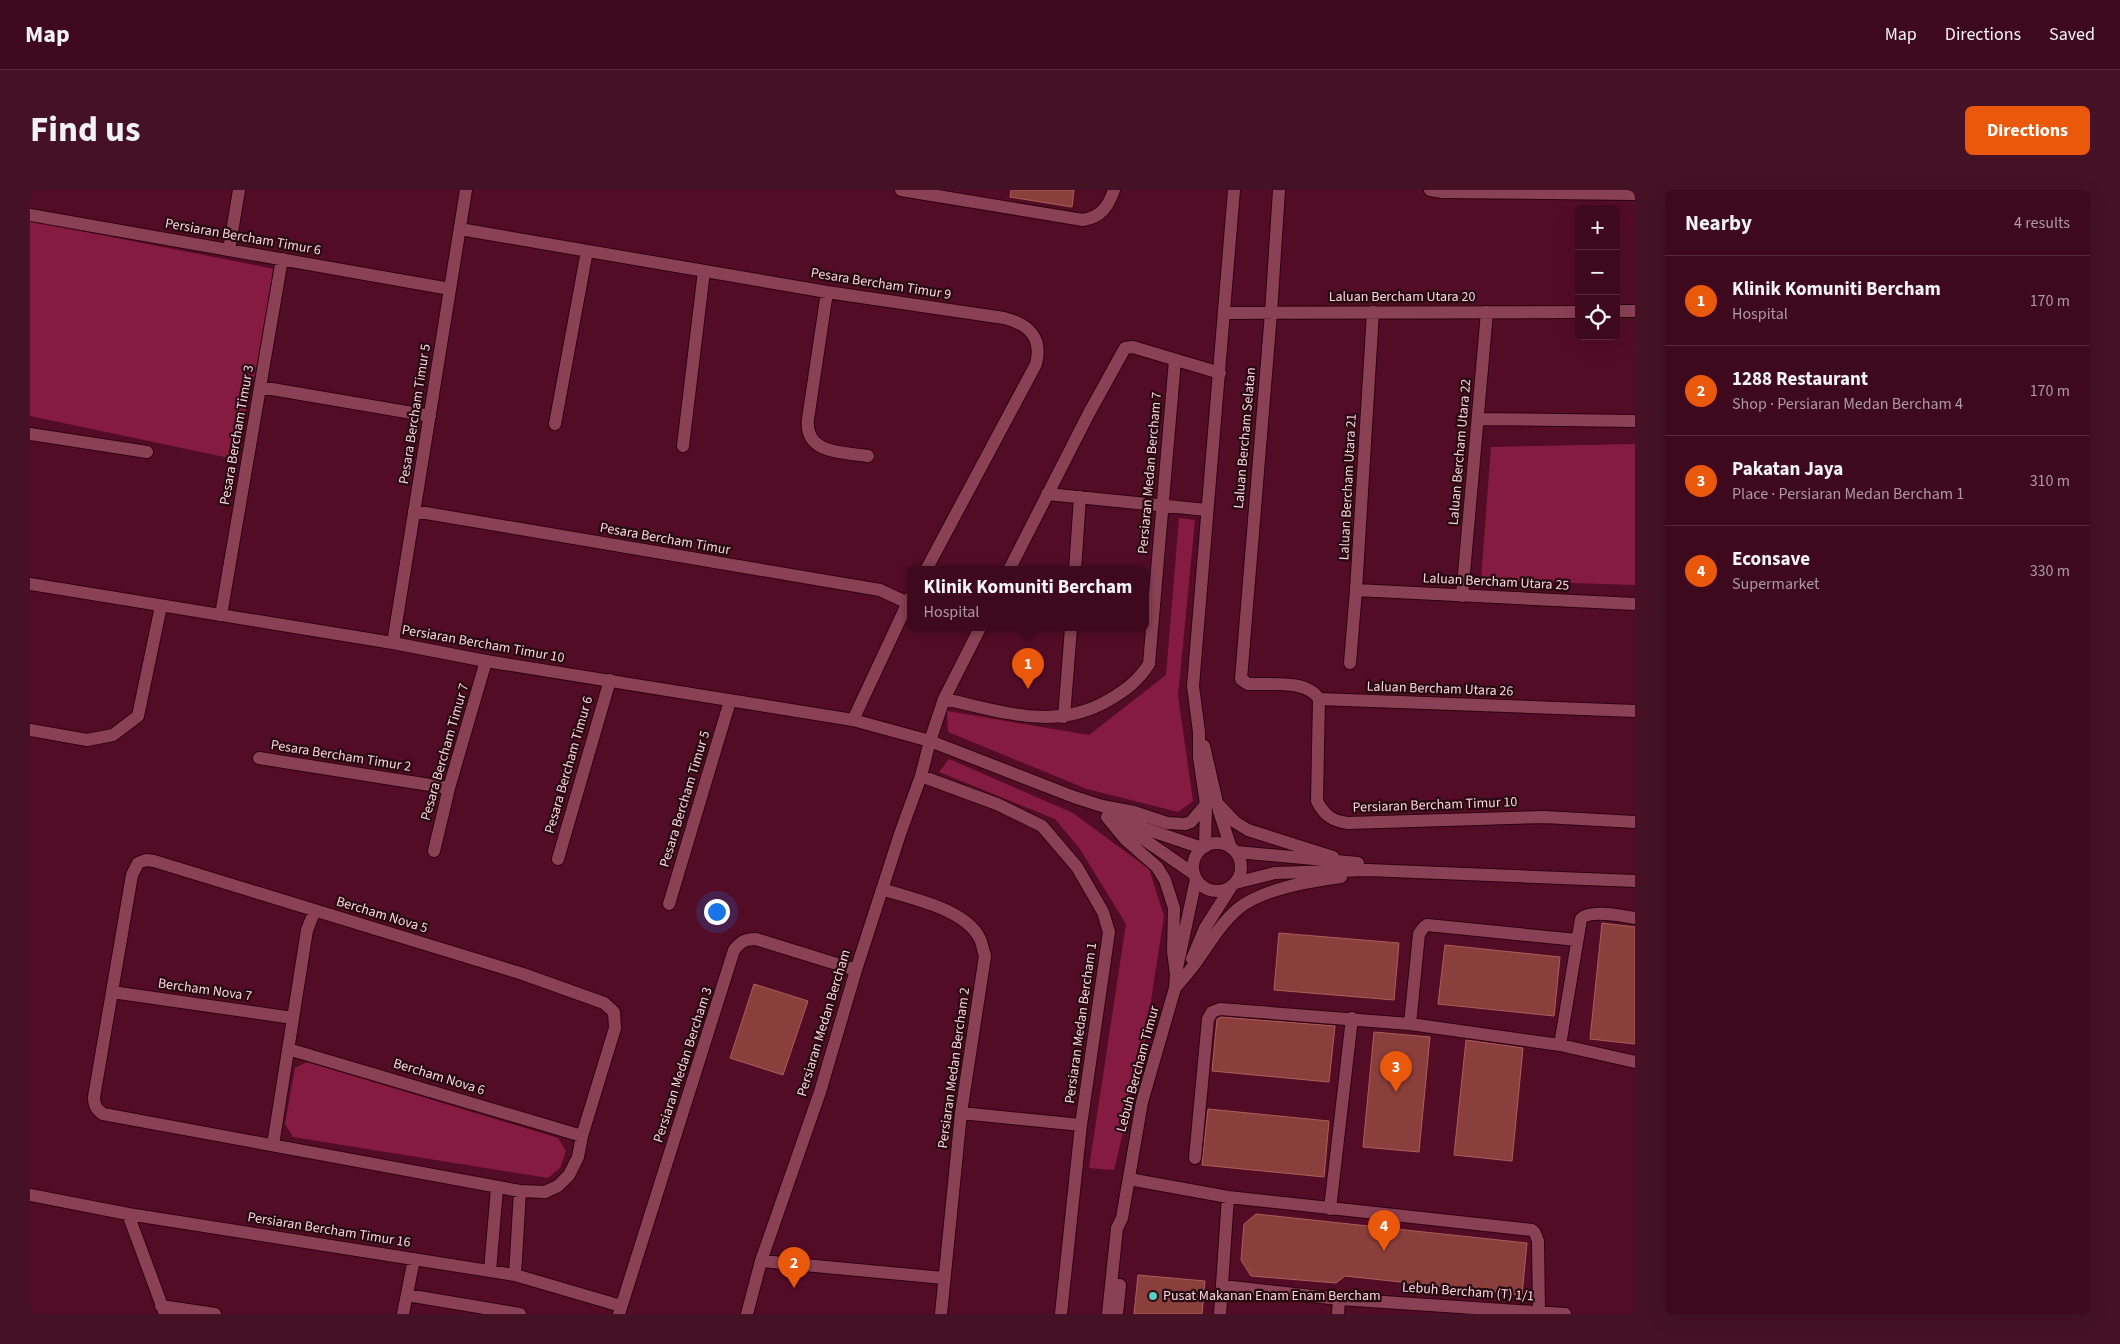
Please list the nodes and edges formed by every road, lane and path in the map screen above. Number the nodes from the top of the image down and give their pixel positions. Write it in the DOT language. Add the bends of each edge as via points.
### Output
graph roads {
  1 [pos="239,190"];
  2 [pos="466,190"];
  3 [pos="901,190"];
  4 [pos="1114,190"];
  5 [pos="1234,190"];
  6 [pos="1279,190"];
  7 [pos="1430,190"];
  8 [pos="1635,194"];
  9 [pos="30,215"];
  10 [pos="460,229"];
  11 [pos="228,250"];
  12 [pos="587,251"];
  13 [pos="282,260"];
  14 [pos="704,271"];
  15 [pos="450,289"];
  16 [pos="827,292"];
  17 [pos="1620,311"];
  18 [pos="1635,311"];
  19 [pos="1373,312"];
  20 [pos="1487,312"];
  21 [pos="1575,312"];
  22 [pos="1225,313"];
  23 [pos="1271,313"];
  24 [pos="1175,360"];
  25 [pos="1220,372"];
  26 [pos="260,387"];
  27 [pos="430,416"];
  28 [pos="1478,419"];
  29 [pos="1635,421"];
  30 [pos="555,424"];
  31 [pos="30,434"];
  32 [pos="683,446"];
  33 [pos="147,452"];
  34 [pos="868,456"];
  35 [pos="1047,494"];
  36 [pos="1080,498"];
  37 [pos="1161,505"];
  38 [pos="1207,510"];
  39 [pos="414,511"];
  40 [pos="928,566"];
  41 [pos="1011,566"];
  42 [pos="1075,566"];
  43 [pos="30,584"];
  44 [pos="1356,590"];
  45 [pos="1462,596"];
  46 [pos="907,600"];
  47 [pos="1635,604"];
  48 [pos="907,605"];
  49 [pos="161,606"];
  50 [pos="221,615"];
  51 [pos="978,631"];
  52 [pos="1070,631"];
  53 [pos="393,643"];
  54 [pos="486,661"];
  55 [pos="1350,663"];
  56 [pos="610,680"];
  57 [pos="1248,684"];
  58 [pos="1319,699"];
  59 [pos="944,700"];
  60 [pos="730,702"];
  61 [pos="1635,712"];
  62 [pos="1064,717"];
  63 [pos="854,720"];
  64 [pos="30,730"];
  65 [pos="930,741"];
  66 [pos="259,758"];
  67 [pos="921,776"];
  68 [pos="449,788"];
  69 [pos="1212,803"];
  70 [pos="1105,812"];
  71 [pos="1635,822"];
  72 [pos="1204,847"];
  73 [pos="1233,850"];
  74 [pos="434,851"];
  75 [pos="558,859"];
  76 [pos="1347,862"];
  77 [pos="1368,870"];
  78 [pos="1635,873"];
  79 [pos="1195,877"];
  80 [pos="1635,881"];
  81 [pos="1233,885"];
  82 [pos="882,888"];
  83 [pos="669,904"];
  84 [pos="315,910"];
  85 [pos="1635,918"];
  86 [pos="1577,940"];
  87 [pos="856,970"];
  88 [pos="1178,980"];
  89 [pos="112,992"];
  90 [pos="293,1018"];
  91 [pos="1352,1018"];
  92 [pos="1410,1024"];
  93 [pos="1560,1045"];
  94 [pos="288,1048"];
  95 [pos="1635,1062"];
  96 [pos="961,1113"];
  97 [pos="1081,1125"];
  98 [pos="582,1136"];
  99 [pos="273,1145"];
  100 [pos="1196,1158"];
  101 [pos="1129,1179"];
  102 [pos="497,1188"];
  103 [pos="520,1191"];
  104 [pos="30,1195"];
  105 [pos="1228,1197"];
  106 [pos="1330,1209"];
  107 [pos="128,1214"];
  108 [pos="1122,1218"];
  109 [pos="414,1259"];
  110 [pos="761,1261"];
  111 [pos="490,1271"];
  112 [pos="515,1275"];
  113 [pos="944,1278"];
  114 [pos="1223,1286"];
  115 [pos="407,1295"];
  116 [pos="1339,1299"];
  117 [pos="163,1310"];
  118 [pos="620,1310"];
  119 [pos="1539,1312"];
  120 [pos="215,1314"];
  121 [pos="403,1314"];
  122 [pos="520,1314"];
  123 [pos="747,1314"];
  124 [pos="941,1314"];
  125 [pos="1061,1314"];
  126 [pos="1108,1314"];
  127 [pos="1117,1314"];
  128 [pos="1220,1314"];
  129 [pos="1338,1314"];
  130 [pos="1565,1314"];
  1 -- 11 [label="street"];
  2 -- 10 [label="street, Pesara Bercham Timur 5"];
  3 -- 4 [label="street" via="1082,220 1106,209"];
  5 -- 22 [label="street"];
  6 -- 23 [label="street, Laluan Bercham Selatan"];
  7 -- 8 [label="street"];
  9 -- 11 [label="street, Persiaran Bercham Timur 6"];
  10 -- 12 [label="street, Pesara Bercham Timur 9"];
  10 -- 15 [label="street, Pesara Bercham Timur 5"];
  11 -- 13 [label="street, Persiaran Bercham Timur 6"];
  12 -- 14 [label="street, Pesara Bercham Timur 9"];
  12 -- 30 [label="street"];
  13 -- 15 [label="street, Persiaran Bercham Timur 6"];
  13 -- 26 [label="street, Pesara Bercham Timur 3"];
  14 -- 16 [label="street, Pesara Bercham Timur 9"];
  14 -- 32 [label="street"];
  15 -- 27 [label="street, Pesara Bercham Timur 5"];
  16 -- 34 [label="street" via="808,435 824,448"];
  16 -- 40 [label="street, Pesara Bercham Timur 9" via="1004,318 1025,326 1036,342 1037,357 1031,373"];
  17 -- 18 [label="street"];
  19 -- 20 [label="street, Laluan Bercham Utara 20"];
  19 -- 23 [label="street, Laluan Bercham Utara 20"];
  19 -- 44 [label="street, Laluan Bercham Utara 21"];
  20 -- 21 [label="street, Laluan Bercham Utara 20"];
  20 -- 28 [label="street, Laluan Bercham Utara 22"];
  22 -- 23 [label="street, Laluan Bercham Utara 20"];
  22 -- 25 [label="street"];
  23 -- 57 [label="street, Laluan Bercham Selatan" via="1240,674"];
  24 -- 25 [label="street"];
  24 -- 35 [label="street" via="1133,347 1125,348"];
  24 -- 37 [label="street, Persiaran Medan Bercham 7"];
  25 -- 38 [label="street"];
  26 -- 27 [label="street"];
  26 -- 50 [label="street, Pesara Bercham Timur 3"];
  27 -- 39 [label="street, Pesara Bercham Timur 5"];
  28 -- 29 [label="street"];
  28 -- 45 [label="street, Laluan Bercham Utara 22"];
  31 -- 33 [label="street"];
  35 -- 36 [label="street"];
  35 -- 41 [label="street"];
  36 -- 37 [label="street"];
  36 -- 42 [label="street"];
  37 -- 38 [label="street"];
  37 -- 62 [label="street, Persiaran Medan Bercham 7" via="1149,664 1127,690 1092,710"];
  38 -- 69 [label="street" via="1193,686 1199,732 1208,756"];
  39 -- 46 [label="street, Pesara Bercham Timur" via="880,590"];
  39 -- 53 [label="street, Pesara Bercham Timur 5"];
  43 -- 49 [label="street, Persiaran Bercham Timur 10"];
  44 -- 45 [label="street, Laluan Bercham Utara 25"];
  44 -- 55 [label="street, Laluan Bercham Utara 21"];
  45 -- 47 [label="street, Laluan Bercham Utara 25"];
  48 -- 63 [label="street"];
  49 -- 50 [label="street, Persiaran Bercham Timur 10"];
  49 -- 64 [label="street" via="138,716 113,735 87,740"];
  50 -- 53 [label="street, Persiaran Bercham Timur 10"];
  51 -- 59 [label="street, Persiaran Medan Bercham"];
  52 -- 62 [label="street"];
  53 -- 54 [label="street, Persiaran Bercham Timur 10"];
  54 -- 56 [label="street, Persiaran Bercham Timur 10"];
  54 -- 68 [label="street, Pesara Bercham Timur 7"];
  56 -- 60 [label="street, Persiaran Bercham Timur 10"];
  56 -- 75 [label="street, Pesara Bercham Timur 6"];
  57 -- 58 [label="street, Laluan Bercham Utara 26" via="1304,688 1315,692"];
  58 -- 61 [label="street, Laluan Bercham Utara 26"];
  58 -- 71 [label="street, Persiaran Bercham Timur 10" via="1317,801 1322,810 1337,822 1544,818"];
  59 -- 62 [label="street, Persiaran Medan Bercham 7" via="1038,718"];
  59 -- 65 [label="street, Persiaran Medan Bercham"];
  60 -- 63 [label="street, Persiaran Bercham Timur 10"];
  60 -- 83 [label="street, Pesara Bercham Timur 5"];
  63 -- 65 [label="street, Persiaran Bercham Timur 10"];
  65 -- 67 [label="street, Persiaran Medan Bercham"];
  65 -- 70 [label="street, Persiaran Bercham Timur 10"];
  66 -- 68 [label="street, Pesara Bercham Timur 2"];
  67 -- 82 [label="street, Persiaran Medan Bercham"];
  67 -- 97 [label="street, Persiaran Medan Bercham 1" via="997,804 1042,826 1076,867 1103,912 1109,932"];
  68 -- 74 [label="street, Pesara Bercham Timur 7"];
  69 -- 70 [label="street" via="1191,822 1178,824 1134,812"];
  69 -- 72 [label="street"];
  69 -- 73 [label="street"];
  69 -- 76 [label="street" via="1248,830"];
  70 -- 72 [label="street"];
  70 -- 79 [label="street"];
  70 -- 88 [label="street" via="1125,839 1157,867 1165,880 1174,908 1172,951"];
  72 -- 73 [label="street" via="1222,844"];
  72 -- 79 [label="street" via="1194,860"];
  73 -- 76 [label="street"];
  73 -- 81 [label="street" via="1241,868"];
  76 -- 78 [label="street"];
  77 -- 80 [label="street"];
  77 -- 81 [label="street" via="1276,873"];
  77 -- 88 [label="street" via="1278,890 1250,901 1219,929"];
  79 -- 81 [label="street" via="1208,890 1224,890"];
  79 -- 88 [label="street"];
  81 -- 88 [label="street" via="1205,928"];
  82 -- 87 [label="street, Persiaran Medan Bercham"];
  82 -- 96 [label="street, Persiaran Medan Bercham 2" via="957,915 979,938 985,956"];
  84 -- 89 [label="street, Bercham Nova 5" via="154,861 138,863 132,875"];
  84 -- 90 [label="street" via="307,930"];
  84 -- 98 [label="street, Bercham Nova 5" via="523,974 604,1003 614,1012 615,1028"];
  85 -- 86 [label="street" via="1588,914 1581,919"];
  86 -- 92 [label="street" via="1427,925 1419,934"];
  86 -- 93 [label="street"];
  87 -- 110 [label="street, Persiaran Medan Bercham" via="820,1092"];
  87 -- 118 [label="street, Persiaran Medan Bercham 3" via="756,939 748,939 734,950"];
  88 -- 101 [label="street, Lebuh Bercham Timur" via="1142,1102"];
  89 -- 90 [label="street, Bercham Nova 7"];
  89 -- 99 [label="street" via="94,1097 97,1110 103,1114"];
  90 -- 94 [label="street"];
  91 -- 92 [label="street"];
  91 -- 100 [label="street" via="1220,1009 1212,1012 1208,1020"];
  91 -- 106 [label="street"];
  92 -- 93 [label="street"];
  93 -- 95 [label="street"];
  94 -- 98 [label="street, Bercham Nova 6"];
  94 -- 99 [label="street"];
  96 -- 97 [label="street"];
  96 -- 113 [label="street, Persiaran Medan Bercham 2"];
  97 -- 125 [label="street, Persiaran Medan Bercham 1"];
  98 -- 103 [label="street" via="578,1157 569,1175 558,1186 545,1192"];
  99 -- 102 [label="street"];
  101 -- 105 [label="street"];
  101 -- 108 [label="street, Lebuh Bercham Timur"];
  102 -- 103 [label="street"];
  102 -- 111 [label="street"];
  103 -- 112 [label="street"];
  104 -- 107 [label="street, Persiaran Bercham Timur 16"];
  105 -- 106 [label="street"];
  105 -- 114 [label="street"];
  106 -- 119 [label="street" via="1532,1230 1538,1241"];
  107 -- 109 [label="street, Persiaran Bercham Timur 16"];
  107 -- 117 [label="street"];
  108 -- 126 [label="street, Lebuh Bercham Timur" via="1117,1228"];
  108 -- 127 [label="street, Lebuh Bercham Timur" via="1125,1227"];
  109 -- 111 [label="street, Persiaran Bercham Timur 16"];
  109 -- 115 [label="street"];
  110 -- 113 [label="street"];
  110 -- 123 [label="street, Persiaran Medan Bercham"];
  111 -- 112 [label="street, Persiaran Bercham Timur 16"];
  112 -- 118 [label="street, Persiaran Bercham Timur 16"];
  113 -- 124 [label="street, Persiaran Medan Bercham 2"];
  114 -- 116 [label="street, Lebuh Bercham (T) 1/1"];
  114 -- 128 [label="street"];
  115 -- 121 [label="street"];
  115 -- 122 [label="street"];
  116 -- 119 [label="street, Lebuh Bercham (T) 1/1"];
  116 -- 129 [label="street"];
  117 -- 120 [label="street"];
  119 -- 130 [label="street, Lebuh Bercham (T) 1/1"];
}
